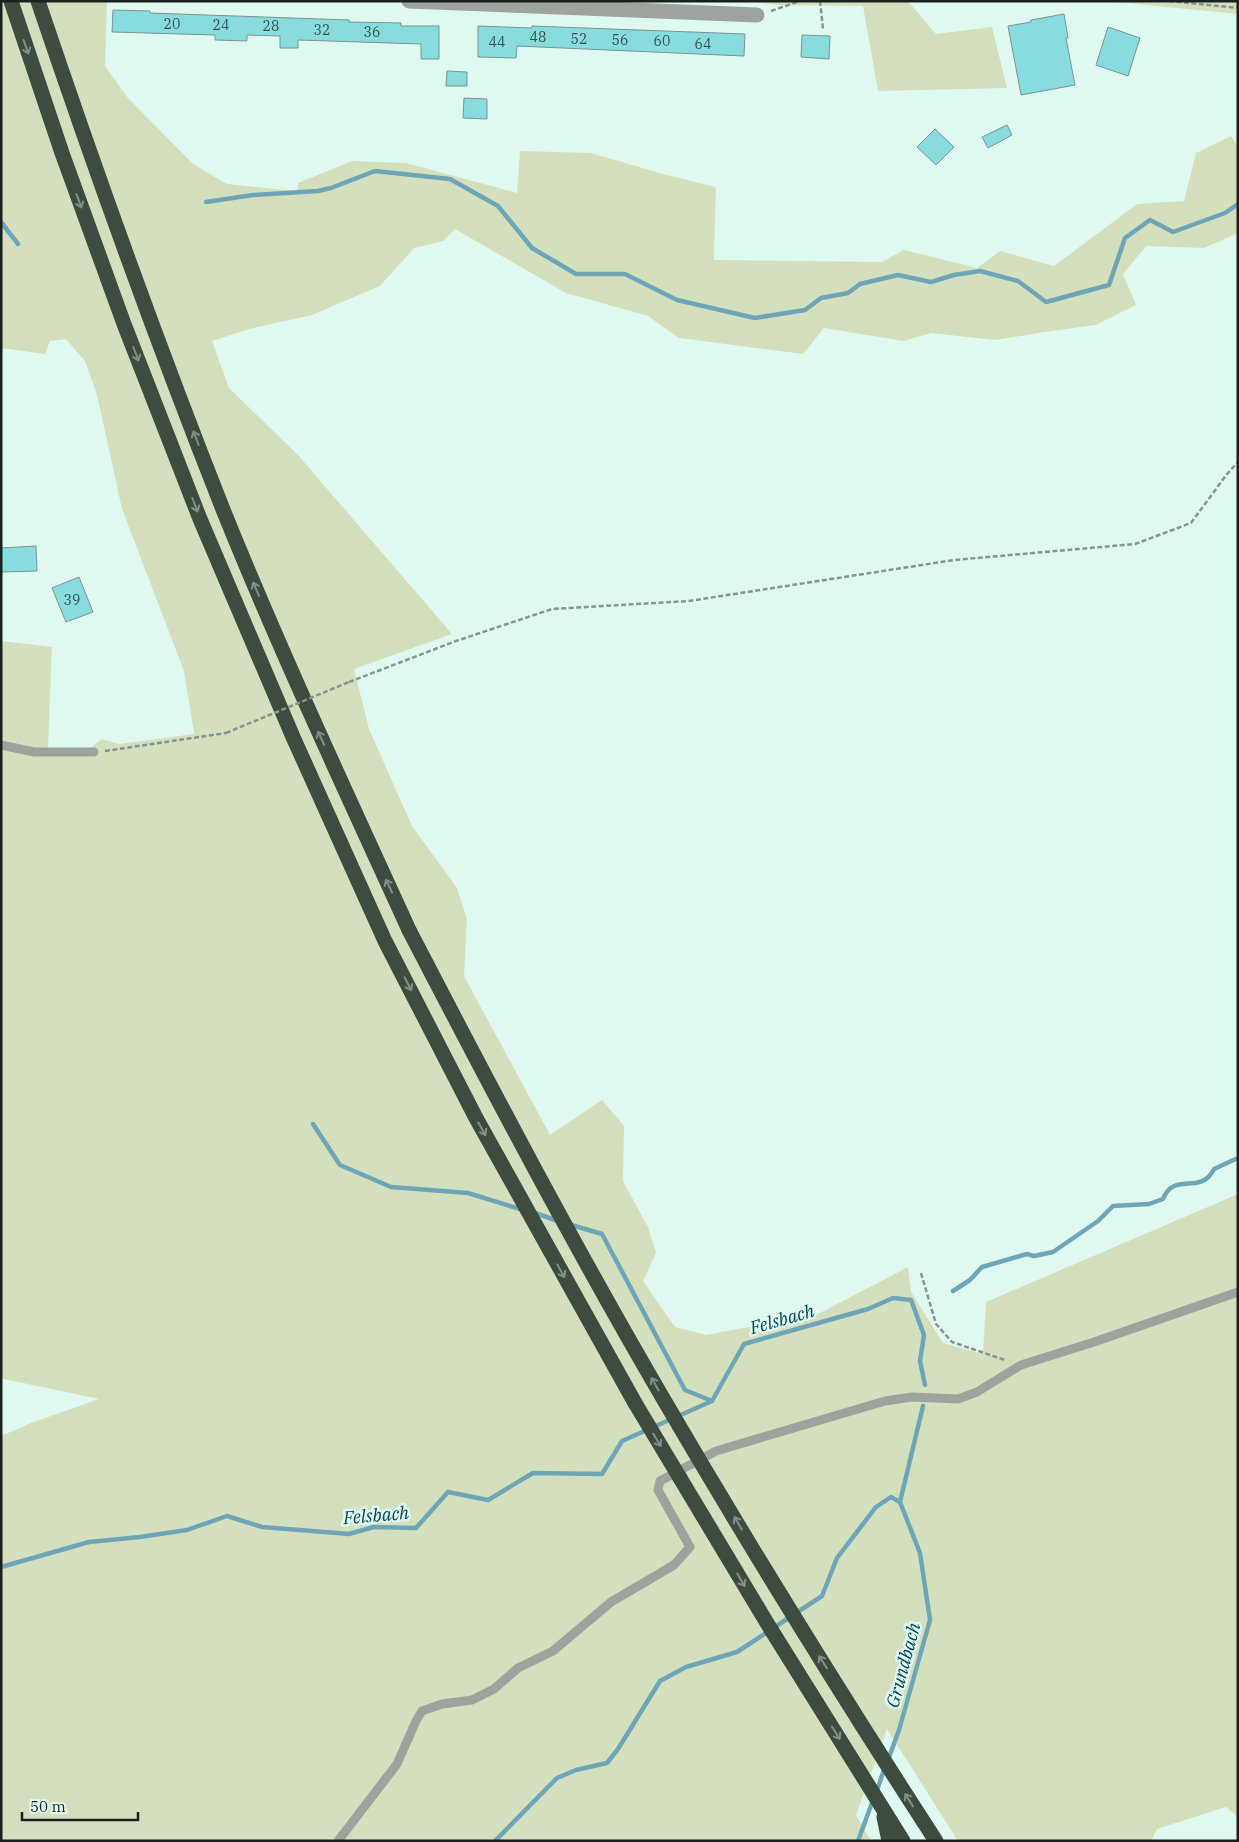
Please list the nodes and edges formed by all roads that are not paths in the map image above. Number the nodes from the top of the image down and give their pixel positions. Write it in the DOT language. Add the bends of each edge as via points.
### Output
graph roads {
  1 [pos="11,1"];
  2 [pos="38,1"];
  3 [pos="409,1"];
  4 [pos="528,4"];
  5 [pos="596,5"];
  6 [pos="757,15"];
  7 [pos="1,745"];
  8 [pos="94,752"];
  9 [pos="1238,1292"];
  10 [pos="882,1806"];
  11 [pos="338,1841"];
  12 [pos="890,1841"];
  13 [pos="903,1841"];
  14 [pos="936,1841"];
  1 -- 10 [label="highway, one-way, bridge" via="124,324 200,519 385,941 476,1118 630,1394 767,1623"];
  14 -- 2 [label="highway, one-way, bridge" via="797,1621 664,1400 505,1115 409,930 319,733 224,512 149,316"];
  3 -- 4 [label="street"];
  4 -- 5 [label="street"];
  5 -- 6 [label="street"];
  7 -- 8 [label="lane" via="34,752"];
  9 -- 11 [label="lane" via="1021,1365 977,1392 958,1399 912,1397 885,1401 716,1451 660,1481 658,1490 690,1547 674,1566 611,1602 552,1651 518,1668 494,1689 472,1700 442,1704 422,1711 397,1764"];
  10 -- 12 [label="highway"];
  10 -- 13 [label="highway"];
}
